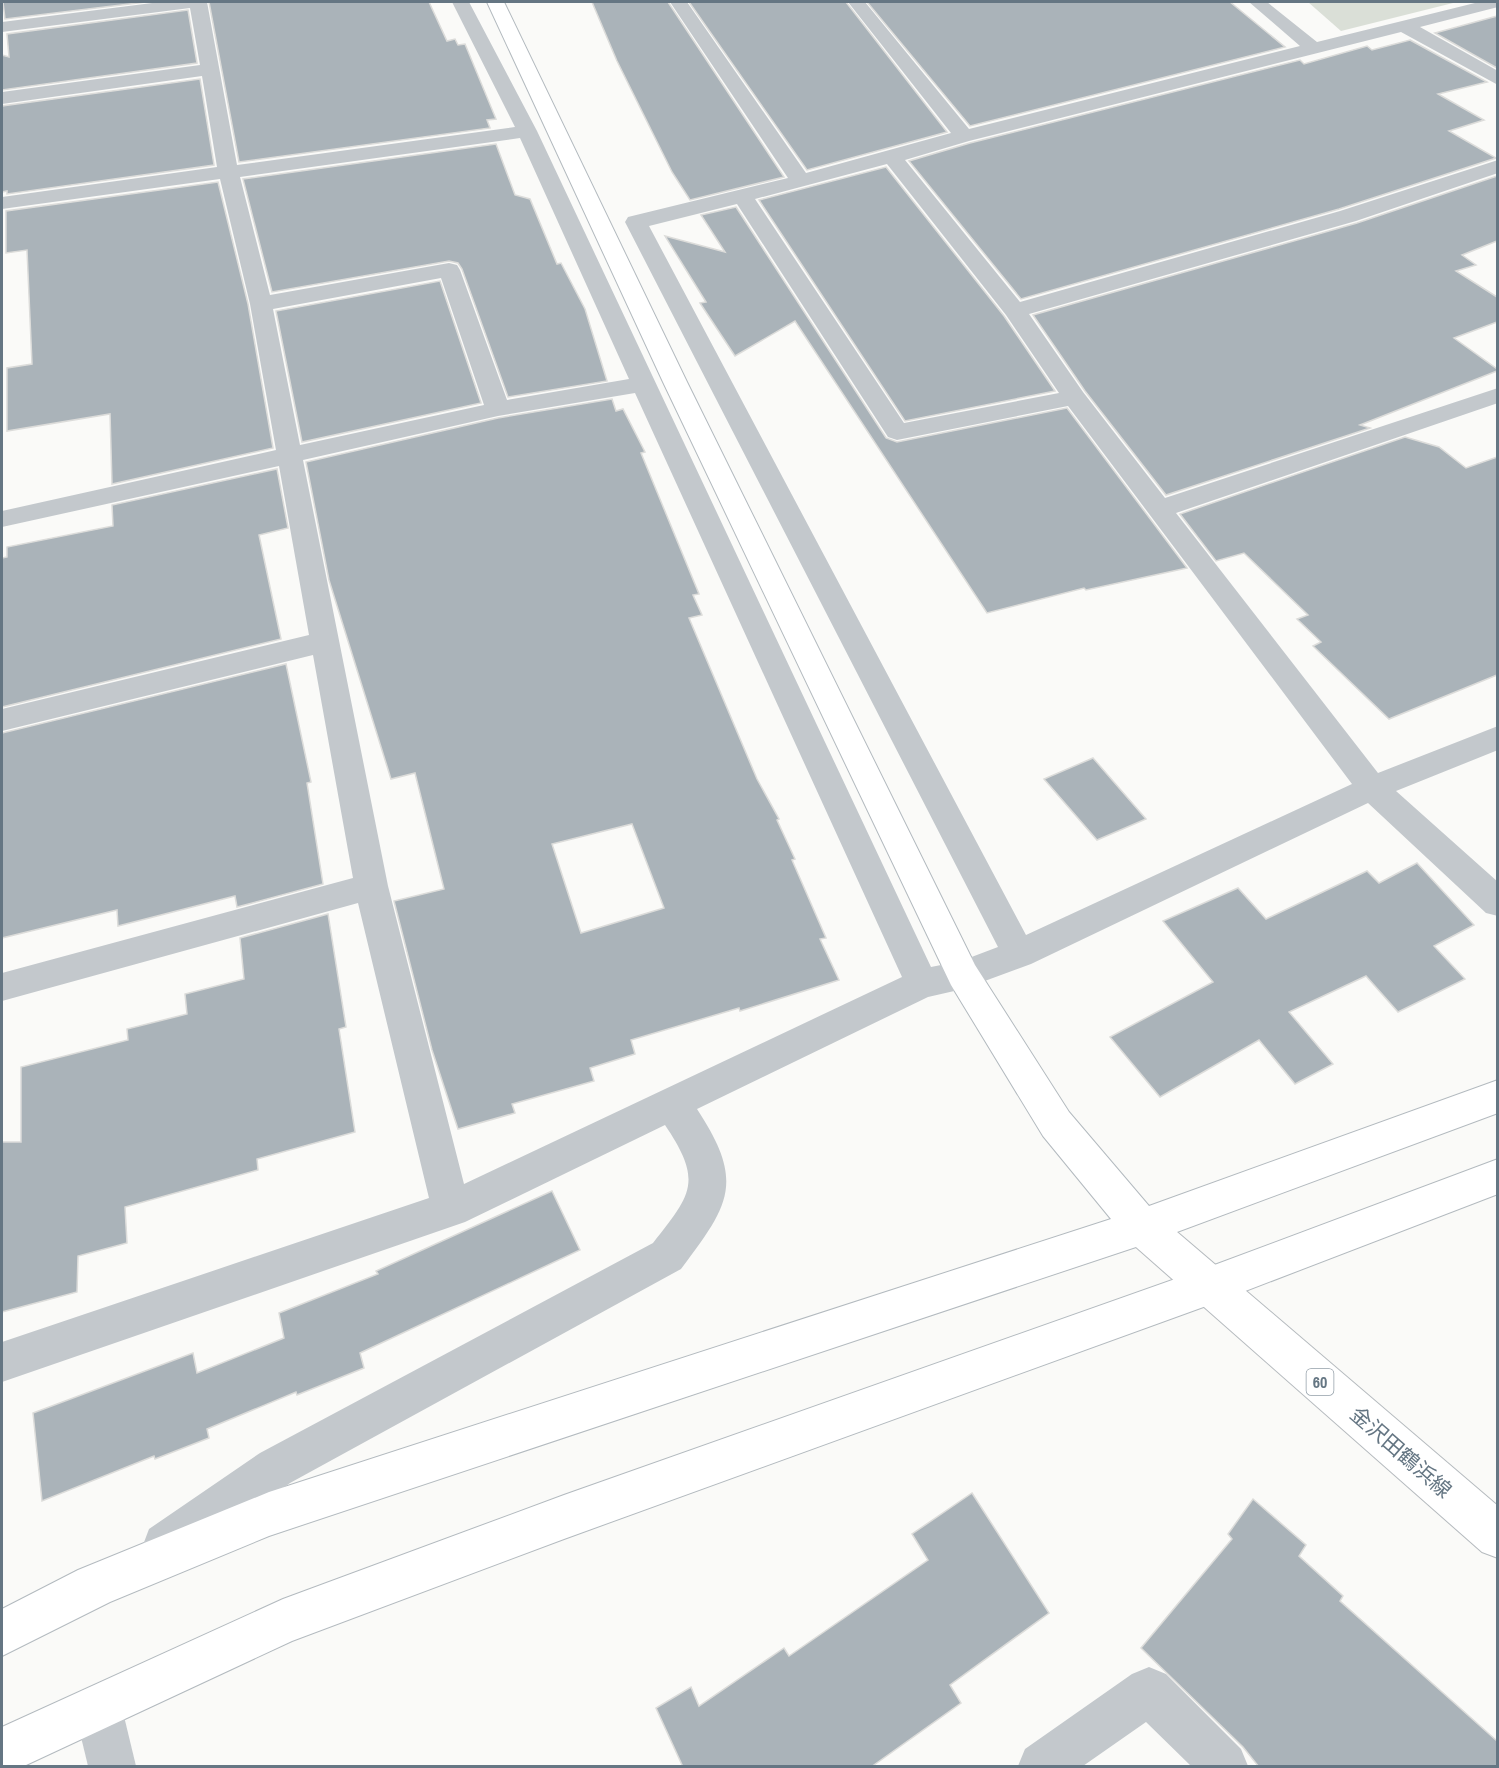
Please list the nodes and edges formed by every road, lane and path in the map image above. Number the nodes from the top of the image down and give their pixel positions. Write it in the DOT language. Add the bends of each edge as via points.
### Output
graph roads {
  1 [pos="198,2"];
  2 [pos="461,2"];
  3 [pos="495,2"];
  4 [pos="679,2"];
  5 [pos="856,2"];
  6 [pos="1257,2"];
  7 [pos="1497,2"];
  8 [pos="1404,26"];
  9 [pos="2,27"];
  10 [pos="1314,48"];
  11 [pos="210,69"];
  12 [pos="1497,79"];
  13 [pos="2,98"];
  14 [pos="527,131"];
  15 [pos="964,136"];
  16 [pos="892,158"];
  17 [pos="1497,166"];
  18 [pos="228,170"];
  19 [pos="800,180"];
  20 [pos="742,196"];
  21 [pos="2,203"];
  22 [pos="261,304"];
  23 [pos="1015,311"];
  24 [pos="643,384"];
  25 [pos="1497,395"];
  26 [pos="1074,397"];
  27 [pos="498,410"];
  28 [pos="290,455"];
  29 [pos="1161,509"];
  30 [pos="2,519"];
  31 [pos="323,642"];
  32 [pos="2,720"];
  33 [pos="1497,737"];
  34 [pos="1372,788"];
  35 [pos="371,886"];
  36 [pos="1497,903"];
  37 [pos="1019,954"];
  38 [pos="963,975"];
  39 [pos="922,984"];
  40 [pos="2,987"];
  41 [pos="1497,1096"];
  42 [pos="671,1104"];
  43 [pos="1497,1176"];
  44 [pos="451,1209"];
  45 [pos="1142,1227"];
  46 [pos="1209,1286"];
  47 [pos="2,1362"];
  48 [pos="1497,1536"];
  49 [pos="125,1574"];
  50 [pos="2,1632"];
  51 [pos="98,1708"];
  52 [pos="2,1752"];
  53 [pos="112,1767"];
  54 [pos="1042,1767"];
  55 [pos="1224,1767"];
  1 -- 9 [label="street"];
  1 -- 11 [label="street"];
  2 -- 14 [label="street"];
  3 -- 38 [label="street, 金沢田鶴浜線"];
  4 -- 19 [label="street"];
  5 -- 15 [label="street"];
  6 -- 10 [label="street"];
  7 -- 8 [label="street"];
  8 -- 10 [label="street"];
  8 -- 12 [label="street"];
  10 -- 15 [label="street"];
  11 -- 13 [label="street"];
  11 -- 18 [label="street"];
  14 -- 18 [label="street"];
  14 -- 24 [label="street"];
  15 -- 16 [label="street"];
  16 -- 19 [label="street"];
  16 -- 23 [label="street"];
  17 -- 23 [label="street" via="1348,216"];
  18 -- 21 [label="street"];
  18 -- 22 [label="street"];
  19 -- 20 [label="street"];
  20 -- 26 [label="street" via="897,432"];
  20 -- 37 [label="street" via="636,222"];
  22 -- 27 [label="street" via="449,270"];
  22 -- 28 [label="street"];
  23 -- 26 [label="street"];
  24 -- 27 [label="street"];
  24 -- 39 [label="street"];
  25 -- 29 [label="street"];
  26 -- 29 [label="street"];
  27 -- 28 [label="street"];
  28 -- 30 [label="street"];
  28 -- 31 [label="street"];
  29 -- 34 [label="street"];
  31 -- 32 [label="street"];
  31 -- 35 [label="street"];
  33 -- 34 [label="street"];
  34 -- 36 [label="street"];
  34 -- 37 [label="street"];
  35 -- 40 [label="street"];
  35 -- 44 [label="street"];
  37 -- 38 [label="street"];
  38 -- 39 [label="street"];
  38 -- 45 [label="street, 金沢田鶴浜線" via="1056,1124"];
  39 -- 42 [label="street"];
  41 -- 45 [label="street"];
  42 -- 44 [label="street"];
  42 -- 49 [label="street" via="690,1129 703,1158 708,1187 693,1223 667,1256 275,1468"];
  43 -- 46 [label="street"];
  44 -- 47 [label="street"];
  45 -- 46 [label="street, 金沢田鶴浜線 / 60"];
  45 -- 49 [label="street" via="268,1514"];
  46 -- 48 [label="street, 金沢田鶴浜線 / 60"];
  46 -- 51 [label="street" via="283,1622"];
  49 -- 50 [label="street"];
  51 -- 52 [label="street"];
  51 -- 53 [label="street"];
  54 -- 55 [label="street" via="1149,1691"];
}
